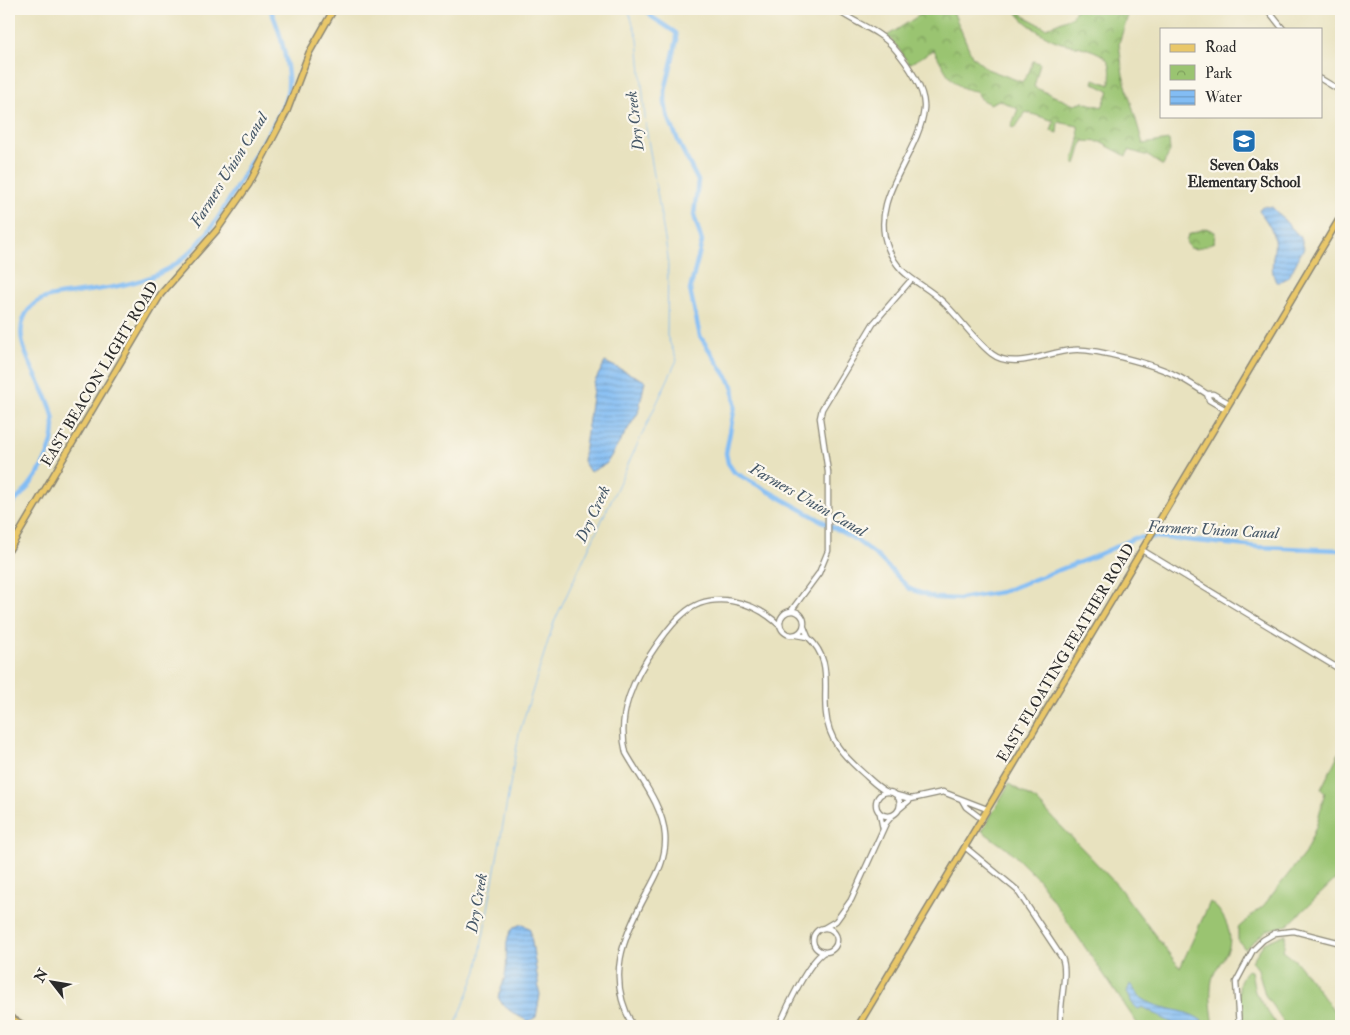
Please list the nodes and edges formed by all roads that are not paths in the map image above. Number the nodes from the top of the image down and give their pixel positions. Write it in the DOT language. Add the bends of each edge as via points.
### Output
graph roads {
  1 [pos="334,9"];
  2 [pos="836,9"];
  3 [pos="1267,9"];
  4 [pos="1282,28"];
  5 [pos="1322,81"];
  6 [pos="1341,92"];
  7 [pos="1341,216"];
  8 [pos="911,280"];
  9 [pos="1207,394"];
  10 [pos="1229,403"];
  11 [pos="1226,410"];
  12 [pos="1143,549"];
  13 [pos="9,550"];
  14 [pos="799,604"];
  15 [pos="791,611"];
  16 [pos="784,614"];
  17 [pos="801,616"];
  18 [pos="772,618"];
  19 [pos="779,626"];
  20 [pos="804,626"];
  21 [pos="797,635"];
  22 [pos="808,637"];
  23 [pos="1341,670"];
  24 [pos="875,785"];
  25 [pos="887,792"];
  26 [pos="896,795"];
  27 [pos="876,799"];
  28 [pos="911,799"];
  29 [pos="962,800"];
  30 [pos="899,809"];
  31 [pos="987,810"];
  32 [pos="880,814"];
  33 [pos="892,816"];
  34 [pos="982,819"];
  35 [pos="883,830"];
  36 [pos="965,847"];
  37 [pos="836,921"];
  38 [pos="824,928"];
  39 [pos="836,935"];
  40 [pos="1341,943"];
  41 [pos="815,946"];
  42 [pos="824,952"];
  43 [pos="815,958"];
  44 [pos="9,1017"];
  45 [pos="25,1026"];
  46 [pos="633,1026"];
  47 [pos="779,1026"];
  48 [pos="858,1026"];
  49 [pos="1060,1026"];
  50 [pos="1239,1026"];
  1 -- 13 [label="main road, EAST BEACON LIGHT ROAD" via="309,53 287,111 249,184 217,230 161,294"];
  2 -- 8 [label="street" via="892,44 922,98 924,108 920,126 888,198 884,221 888,250"];
  3 -- 4 [label="street"];
  5 -- 6 [label="street"];
  7 -- 10 [label="main road, EAST FLOATING FEATHER ROAD"];
  8 -- 9 [label="street" via="942,301 999,358 1014,361 1072,350 1096,351 1174,374"];
  8 -- 14 [label="street" via="873,324 822,409 820,418 828,472 828,551 824,566"];
  9 -- 10 [label="street"];
  9 -- 11 [label="street" via="1209,400"];
  10 -- 11 [label="main road, EAST FLOATING FEATHER ROAD"];
  11 -- 12 [label="main road, EAST FLOATING FEATHER ROAD"];
  12 -- 23 [label="street"];
  12 -- 31 [label="main road, EAST FLOATING FEATHER ROAD"];
  14 -- 15 [label="street"];
  14 -- 17 [label="street"];
  15 -- 16 [label="street"];
  15 -- 17 [label="street"];
  16 -- 18 [label="street"];
  16 -- 19 [label="street"];
  17 -- 20 [label="street"];
  18 -- 19 [label="street"];
  18 -- 46 [label="street" via="729,600 717,599 692,606 675,621 632,683 624,724 626,753 664,822 666,838 661,867 631,923 621,953 619,987"];
  19 -- 21 [label="street" via="786,634"];
  20 -- 21 [label="street"];
  20 -- 22 [label="street"];
  21 -- 22 [label="street"];
  22 -- 24 [label="street" via="826,670 826,714 831,735 842,753"];
  24 -- 25 [label="street"];
  24 -- 27 [label="street"];
  25 -- 26 [label="street"];
  25 -- 27 [label="street"];
  26 -- 28 [label="street"];
  26 -- 30 [label="street"];
  27 -- 32 [label="street"];
  28 -- 29 [label="street" via="942,792"];
  28 -- 30 [label="street"];
  29 -- 31 [label="street"];
  29 -- 34 [label="street"];
  30 -- 33 [label="street"];
  31 -- 34 [label="main road, EAST FLOATING FEATHER ROAD"];
  32 -- 33 [label="street"];
  32 -- 35 [label="street"];
  33 -- 35 [label="street"];
  34 -- 36 [label="main road, EAST FLOATING FEATHER ROAD"];
  35 -- 37 [label="street" via="851,900"];
  36 -- 48 [label="main road, EAST FLOATING FEATHER ROAD"];
  36 -- 49 [label="street" via="1017,890 1062,958 1065,969"];
  37 -- 38 [label="street"];
  37 -- 39 [label="street"];
  38 -- 39 [label="street" via="831,929"];
  38 -- 41 [label="street" via="815,933"];
  39 -- 42 [label="street" via="834,948"];
  40 -- 50 [label="street" via="1294,930 1275,933 1263,940 1253,950 1236,982"];
  41 -- 42 [label="street"];
  41 -- 43 [label="street"];
  42 -- 43 [label="street"];
  43 -- 47 [label="street"];
  44 -- 45 [label="main road"];
}
